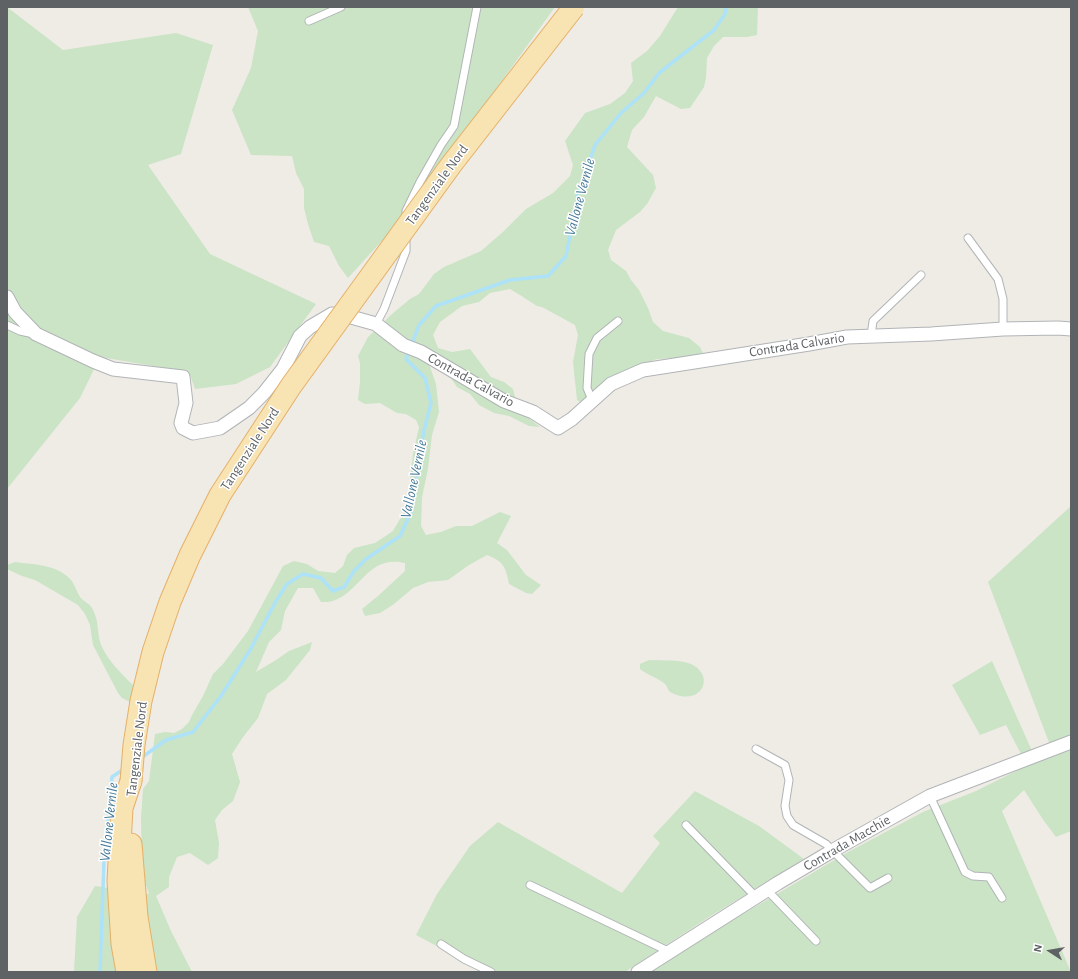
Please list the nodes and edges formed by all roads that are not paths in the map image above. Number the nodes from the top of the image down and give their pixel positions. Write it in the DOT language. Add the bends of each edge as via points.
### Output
graph roads {
  1 [pos="341,7"];
  2 [pos="477,7"];
  3 [pos="574,7"];
  4 [pos="309,21"];
  5 [pos="968,238"];
  6 [pos="921,275"];
  7 [pos="7,297"];
  8 [pos="618,321"];
  9 [pos="376,324"];
  10 [pos="7,325"];
  11 [pos="1004,329"];
  12 [pos="1071,329"];
  13 [pos="36,334"];
  14 [pos="872,336"];
  15 [pos="592,400"];
  16 [pos="1071,742"];
  17 [pos="756,749"];
  18 [pos="131,781"];
  19 [pos="930,796"];
  20 [pos="686,825"];
  21 [pos="832,851"];
  22 [pos="133,876"];
  23 [pos="888,878"];
  24 [pos="530,885"];
  25 [pos="767,890"];
  26 [pos="756,897"];
  27 [pos="1002,898"];
  28 [pos="816,940"];
  29 [pos="441,944"];
  30 [pos="670,952"];
  31 [pos="126,972"];
  32 [pos="146,972"];
  33 [pos="161,972"];
  34 [pos="491,972"];
  35 [pos="638,972"];
  1 -- 4 [label="lane"];
  2 -- 9 [label="lane" via="454,126 406,211 406,251"];
  3 -- 18 [label="main road, Tangenziale Nord, bridge" via="446,171 291,386 220,495 190,555 153,652 134,744"];
  5 -- 11 [label="lane" via="998,279 1003,299"];
  6 -- 14 [label="lane" via="873,321"];
  7 -- 13 [label="street, Contrada Calvario" via="14,312"];
  8 -- 15 [label="lane" via="597,338 590,354 587,388"];
  9 -- 13 [label="street, Contrada Calvario" via="332,314 310,327 300,336 283,369 249,408 220,428 193,433 183,428 181,423 186,403 183,377 113,369"];
  9 -- 15 [label="street, Contrada Calvario" via="403,345 421,352 504,401 534,412 558,428"];
  10 -- 13 [label="lane"];
  11 -- 12 [label="street, Contrada Calvario"];
  11 -- 14 [label="street, Contrada Calvario"];
  14 -- 15 [label="street, Contrada Calvario" via="847,337 643,370 611,384"];
  16 -- 19 [label="street, Contrada Macchie"];
  17 -- 21 [label="lane" via="785,765 789,780 784,806 793,825 826,844"];
  18 -- 22 [label="main road, Tangenziale Nord"];
  18 -- 31 [label="main road" via="122,808 118,881"];
  19 -- 21 [label="street, Contrada Macchie"];
  19 -- 27 [label="lane" via="965,872 973,876 989,877"];
  20 -- 26 [label="lane"];
  21 -- 23 [label="lane" via="870,888"];
  21 -- 25 [label="street, Contrada Macchie"];
  22 -- 32 [label="main road, Tangenziale Nord"];
  22 -- 33 [label="main road"];
  24 -- 30 [label="lane"];
  25 -- 26 [label="street, Contrada Macchie"];
  25 -- 28 [label="lane"];
  26 -- 30 [label="street, Contrada Macchie"];
  29 -- 34 [label="lane"];
  30 -- 35 [label="street, Contrada Macchie"];
}
